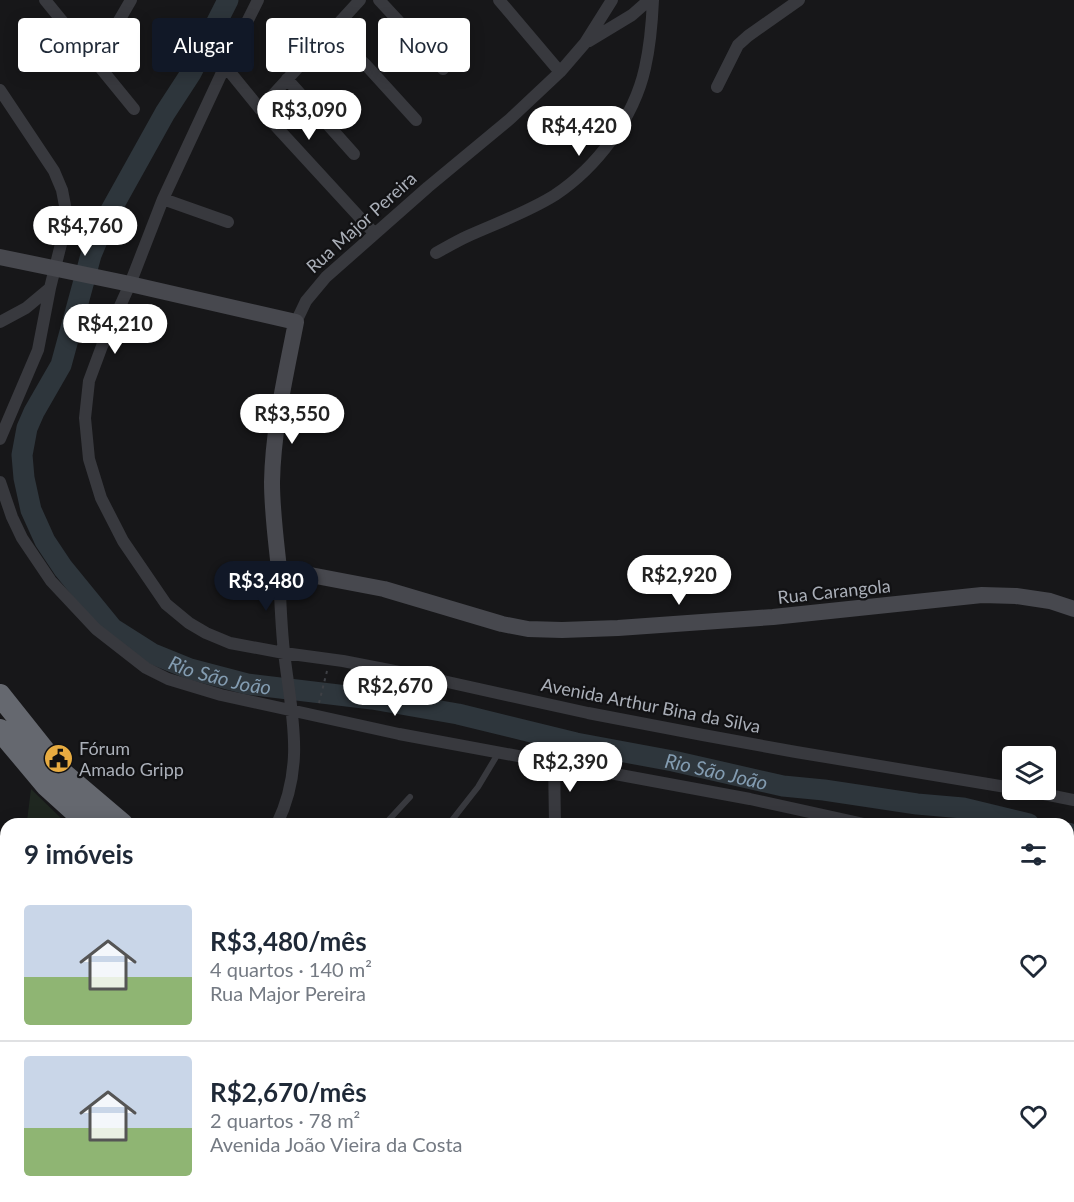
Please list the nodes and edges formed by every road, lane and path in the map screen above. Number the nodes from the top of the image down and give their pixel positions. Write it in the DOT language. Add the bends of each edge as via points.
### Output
graph roads {
  1 [pos="45,0"];
  2 [pos="131,0"];
  3 [pos="258,0"];
  4 [pos="360,0"];
  5 [pos="379,0"];
  6 [pos="499,0"];
  7 [pos="612,0"];
  8 [pos="651,0"];
  9 [pos="799,0"];
  10 [pos="60,18"];
  11 [pos="121,18"];
  12 [pos="249,18"];
  13 [pos="344,18"];
  14 [pos="396,18"];
  15 [pos="585,43"];
  16 [pos="366,65"];
  17 [pos="103,72"];
  18 [pos="222,72"];
  19 [pos="230,72"];
  20 [pos="294,72"];
  21 [pos="560,72"];
  22 [pos="287,79"];
  23 [pos="717,87"];
  24 [pos="2,96"];
  25 [pos="260,109"];
  26 [pos="134,110"];
  27 [pos="416,120"];
  28 [pos="354,154"];
  29 [pos="163,199"];
  30 [pos="228,222"];
  31 [pos="374,233"];
  32 [pos="436,253"];
  33 [pos="0,257"];
  34 [pos="59,270"];
  35 [pos="130,284"];
  36 [pos="50,288"];
  37 [pos="0,322"];
  38 [pos="296,322"];
  39 [pos="0,440"];
  40 [pos="0,482"];
  41 [pos="279,569"];
  42 [pos="1074,609"];
  43 [pos="284,653"];
  44 [pos="327,672"];
  45 [pos="0,695"];
  46 [pos="319,702"];
  47 [pos="292,706"];
  48 [pos="0,730"];
  49 [pos="499,752"];
  50 [pos="555,762"];
  51 [pos="1002,786"];
  52 [pos="1056,796"];
  53 [pos="410,797"];
  54 [pos="1074,800"];
  55 [pos="82,818"];
  56 [pos="115,818"];
  57 [pos="279,818"];
  58 [pos="391,818"];
  59 [pos="453,818"];
  60 [pos="555,818"];
  61 [pos="837,818"];
  1 -- 10 [label="street"];
  2 -- 11 [label="street"];
  3 -- 12 [label="street, Avenida Arthur Bina da Silva"];
  4 -- 13 [label="street"];
  5 -- 14 [label="street"];
  6 -- 21 [label="street"];
  7 -- 15 [label="street, Rua Major Pereira"];
  8 -- 15 [label="street"];
  8 -- 32 [label="street" via="651,35 642,79 627,114 604,151 555,195"];
  9 -- 23 [label="street" via="738,45"];
  15 -- 21 [label="street, Rua Major Pereira"];
  16 -- 27 [label="street"];
  17 -- 26 [label="street"];
  18 -- 29 [label="street, Avenida Arthur Bina da Silva"];
  19 -- 25 [label="street"];
  20 -- 22 [label="street"];
  21 -- 31 [label="street, Rua Major Pereira"];
  22 -- 25 [label="street"];
  22 -- 28 [label="street"];
  24 -- 34 [label="street" via="54,171 62,190 67,216"];
  25 -- 31 [label="street"];
  29 -- 30 [label="street"];
  29 -- 35 [label="street, Avenida Arthur Bina da Silva"];
  31 -- 38 [label="street, Rua Major Pereira" via="326,277 306,301"];
  33 -- 34 [label="street"];
  34 -- 35 [label="street"];
  34 -- 36 [label="street"];
  35 -- 38 [label="street"];
  35 -- 43 [label="street, Avenida Arthur Bina da Silva" via="89,381 85,418 89,459 101,498 123,541 166,604 206,633"];
  36 -- 37 [label="street" via="26,308"];
  36 -- 39 [label="street" via="38,350"];
  38 -- 41 [label="street, Rua Major Pereira" via="276,431 272,481"];
  40 -- 47 [label="street" via="22,538 51,581 96,629 146,668 168,679 221,694"];
  41 -- 42 [label="street, Rua Carangola" via="384,589 528,629 749,618 982,595 1050,601"];
  41 -- 43 [label="street, Rua Major Pereira"];
  43 -- 47 [label="street, Rua Major Pereira"];
  43 -- 51 [label="street, Avenida Arthur Bina da Silva" via="425,677 703,735"];
  44 -- 46 [label="path"];
  45 -- 56 [label="highway" via="62,773"];
  47 -- 49 [label="street" via="399,734"];
  47 -- 57 [label="street, Rua Major Pereira" via="294,759 290,790"];
  48 -- 55 [label="highway" via="46,785"];
  49 -- 50 [label="street"];
  49 -- 59 [label="lane"];
  50 -- 60 [label="street"];
  50 -- 61 [label="street"];
  52 -- 54 [label="street"];
  53 -- 58 [label="lane"];
}
